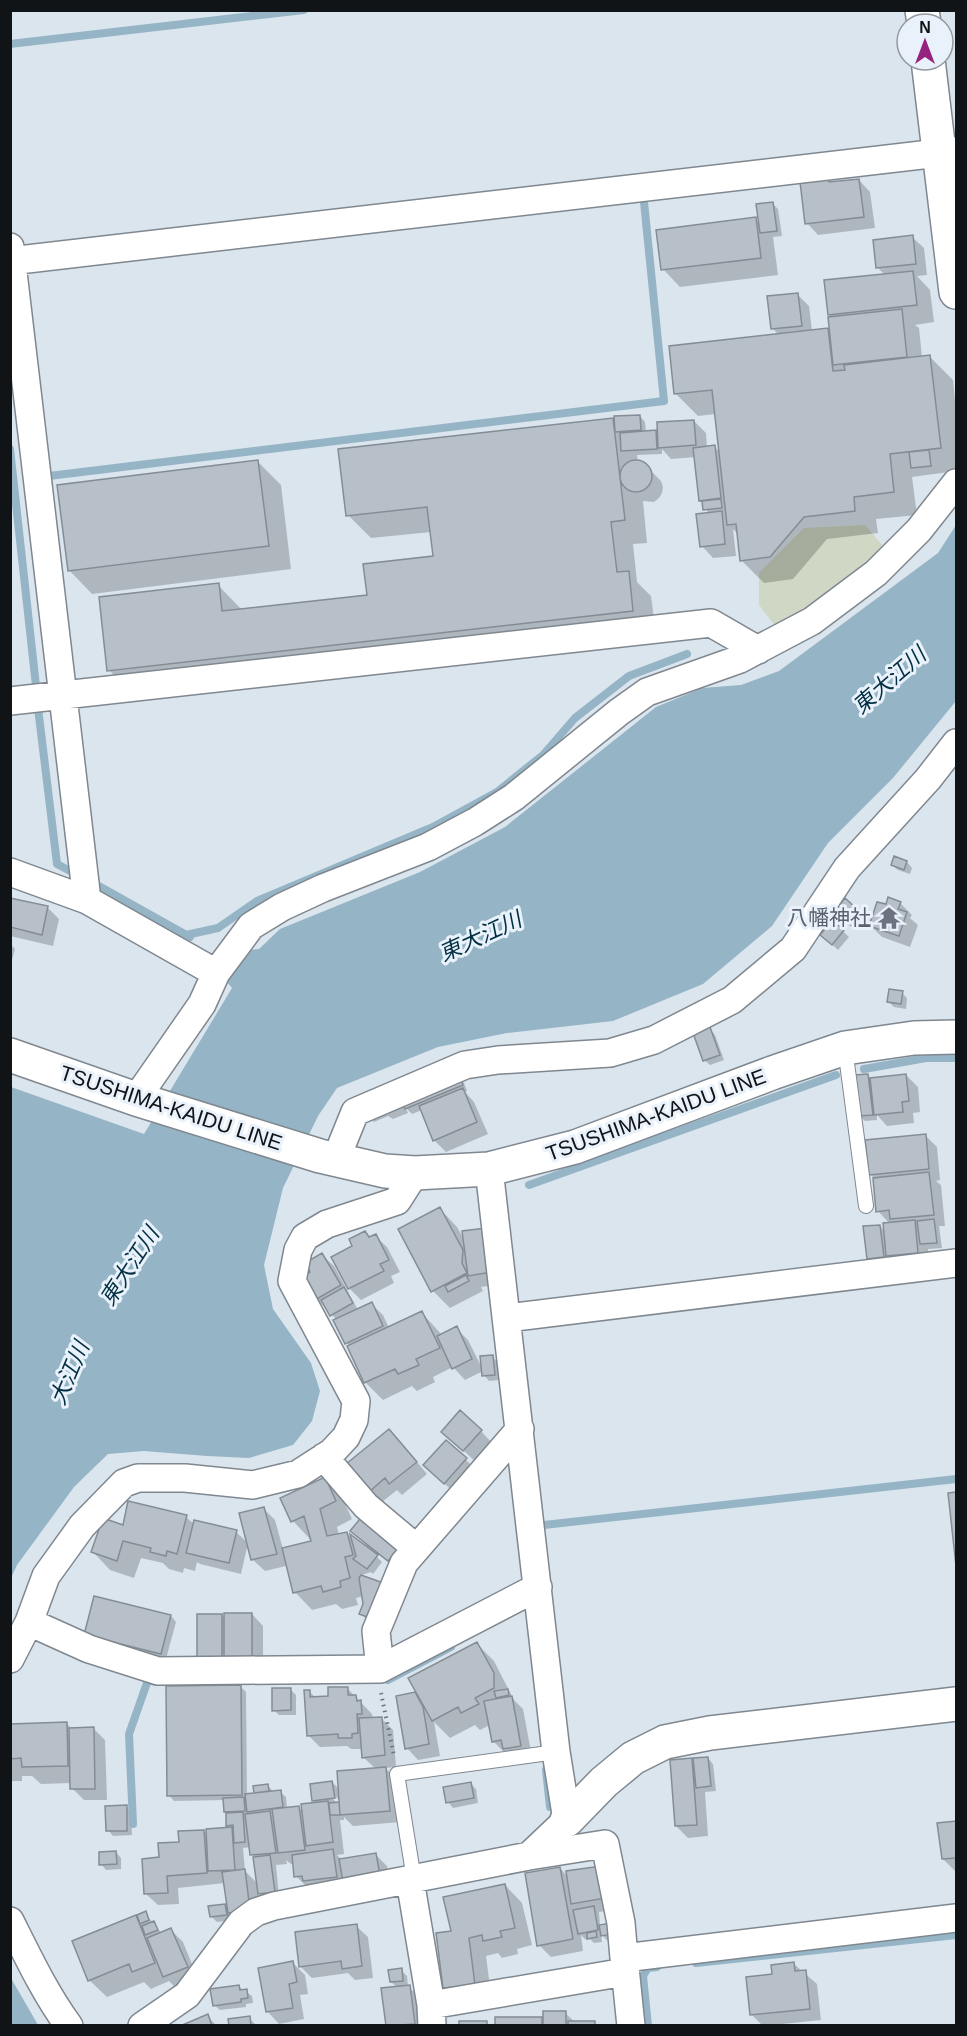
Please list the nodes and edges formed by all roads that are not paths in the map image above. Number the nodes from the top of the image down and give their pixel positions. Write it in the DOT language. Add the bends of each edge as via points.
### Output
graph roads {
  1 [pos="931,72"];
  2 [pos="948,152"];
  3 [pos="11,256"];
  4 [pos="957,292"];
  5 [pos="957,483"];
  6 [pos="758,650"];
  7 [pos="63,695"];
  8 [pos="10,701"];
  9 [pos="957,743"];
  10 [pos="10,872"];
  11 [pos="87,900"];
  12 [pos="216,973"];
  13 [pos="957,1036"];
  14 [pos="845,1048"];
  15 [pos="10,1055"];
  16 [pos="143,1101"];
  17 [pos="331,1150"];
  18 [pos="489,1169"];
  19 [pos="415,1173"];
  20 [pos="866,1206"];
  21 [pos="957,1263"];
  22 [pos="507,1318"];
  23 [pos="520,1429"];
  24 [pos="324,1457"];
  25 [pos="416,1548"];
  26 [pos="538,1587"];
  27 [pos="30,1622"];
  28 [pos="10,1659"];
  29 [pos="378,1669"];
  30 [pos="957,1704"];
  31 [pos="556,1752"];
  32 [pos="567,1820"];
  33 [pos="529,1856"];
  34 [pos="412,1880"];
  35 [pos="957,1918"];
  36 [pos="10,1920"];
  37 [pos="624,1965"];
  38 [pos="431,2015"];
  39 [pos="69,2025"];
  40 [pos="142,2025"];
  41 [pos="631,2025"];
  1 -- 2 [label="main road"];
  2 -- 3 [label="street"];
  2 -- 4 [label="main road"];
  3 -- 7 [label="street"];
  5 -- 6 [label="street" via="919,530 876,573 812,621"];
  6 -- 7 [label="street" via="711,623"];
  6 -- 12 [label="street" via="647,692 514,797 475,822 428,847 282,907 251,926"];
  7 -- 8 [label="street"];
  7 -- 11 [label="street"];
  9 -- 17 [label="street" via="847,868 793,949 732,1000 654,1040 610,1053 465,1065 355,1112"];
  10 -- 11 [label="street"];
  11 -- 12 [label="street"];
  12 -- 16 [label="street" via="202,1004"];
  13 -- 14 [label="main road, TSUSHIMA-KAIDU LINE"];
  14 -- 18 [label="main road, TSUSHIMA-KAIDU LINE" via="575,1147"];
  14 -- 20 [label="lane"];
  15 -- 16 [label="main road, TSUSHIMA-KAIDU LINE"];
  16 -- 17 [label="main road, TSUSHIMA-KAIDU LINE"];
  17 -- 19 [label="main road, TSUSHIMA-KAIDU LINE" via="385,1171"];
  18 -- 19 [label="main road, TSUSHIMA-KAIDU LINE"];
  18 -- 22 [label="street"];
  19 -- 24 [label="street" via="397,1202 327,1224 305,1237 298,1250 292,1281 356,1401 354,1420 346,1437"];
  21 -- 22 [label="street"];
  22 -- 23 [label="street"];
  23 -- 25 [label="street"];
  23 -- 26 [label="street"];
  24 -- 25 [label="street" via="366,1506"];
  24 -- 27 [label="street" via="298,1474 253,1485 185,1478 138,1478 124,1483 82,1526 46,1576"];
  25 -- 29 [label="street" via="404,1563 376,1631"];
  26 -- 29 [label="street"];
  26 -- 31 [label="street"];
  27 -- 28 [label="street"];
  27 -- 29 [label="street" via="89,1649 158,1671"];
  30 -- 32 [label="main road" via="665,1742 633,1758"];
  31 -- 32 [label="street"];
  31 -- 34 [label="lane" via="398,1774"];
  32 -- 33 [label="street"];
  33 -- 34 [label="street"];
  33 -- 37 [label="street" via="605,1844 621,1923"];
  34 -- 38 [label="street"];
  34 -- 40 [label="street" via="256,1912 241,1923 187,1995"];
  35 -- 37 [label="street"];
  36 -- 39 [label="street" via="55,2007"];
  37 -- 38 [label="street"];
  37 -- 41 [label="street"];
}
